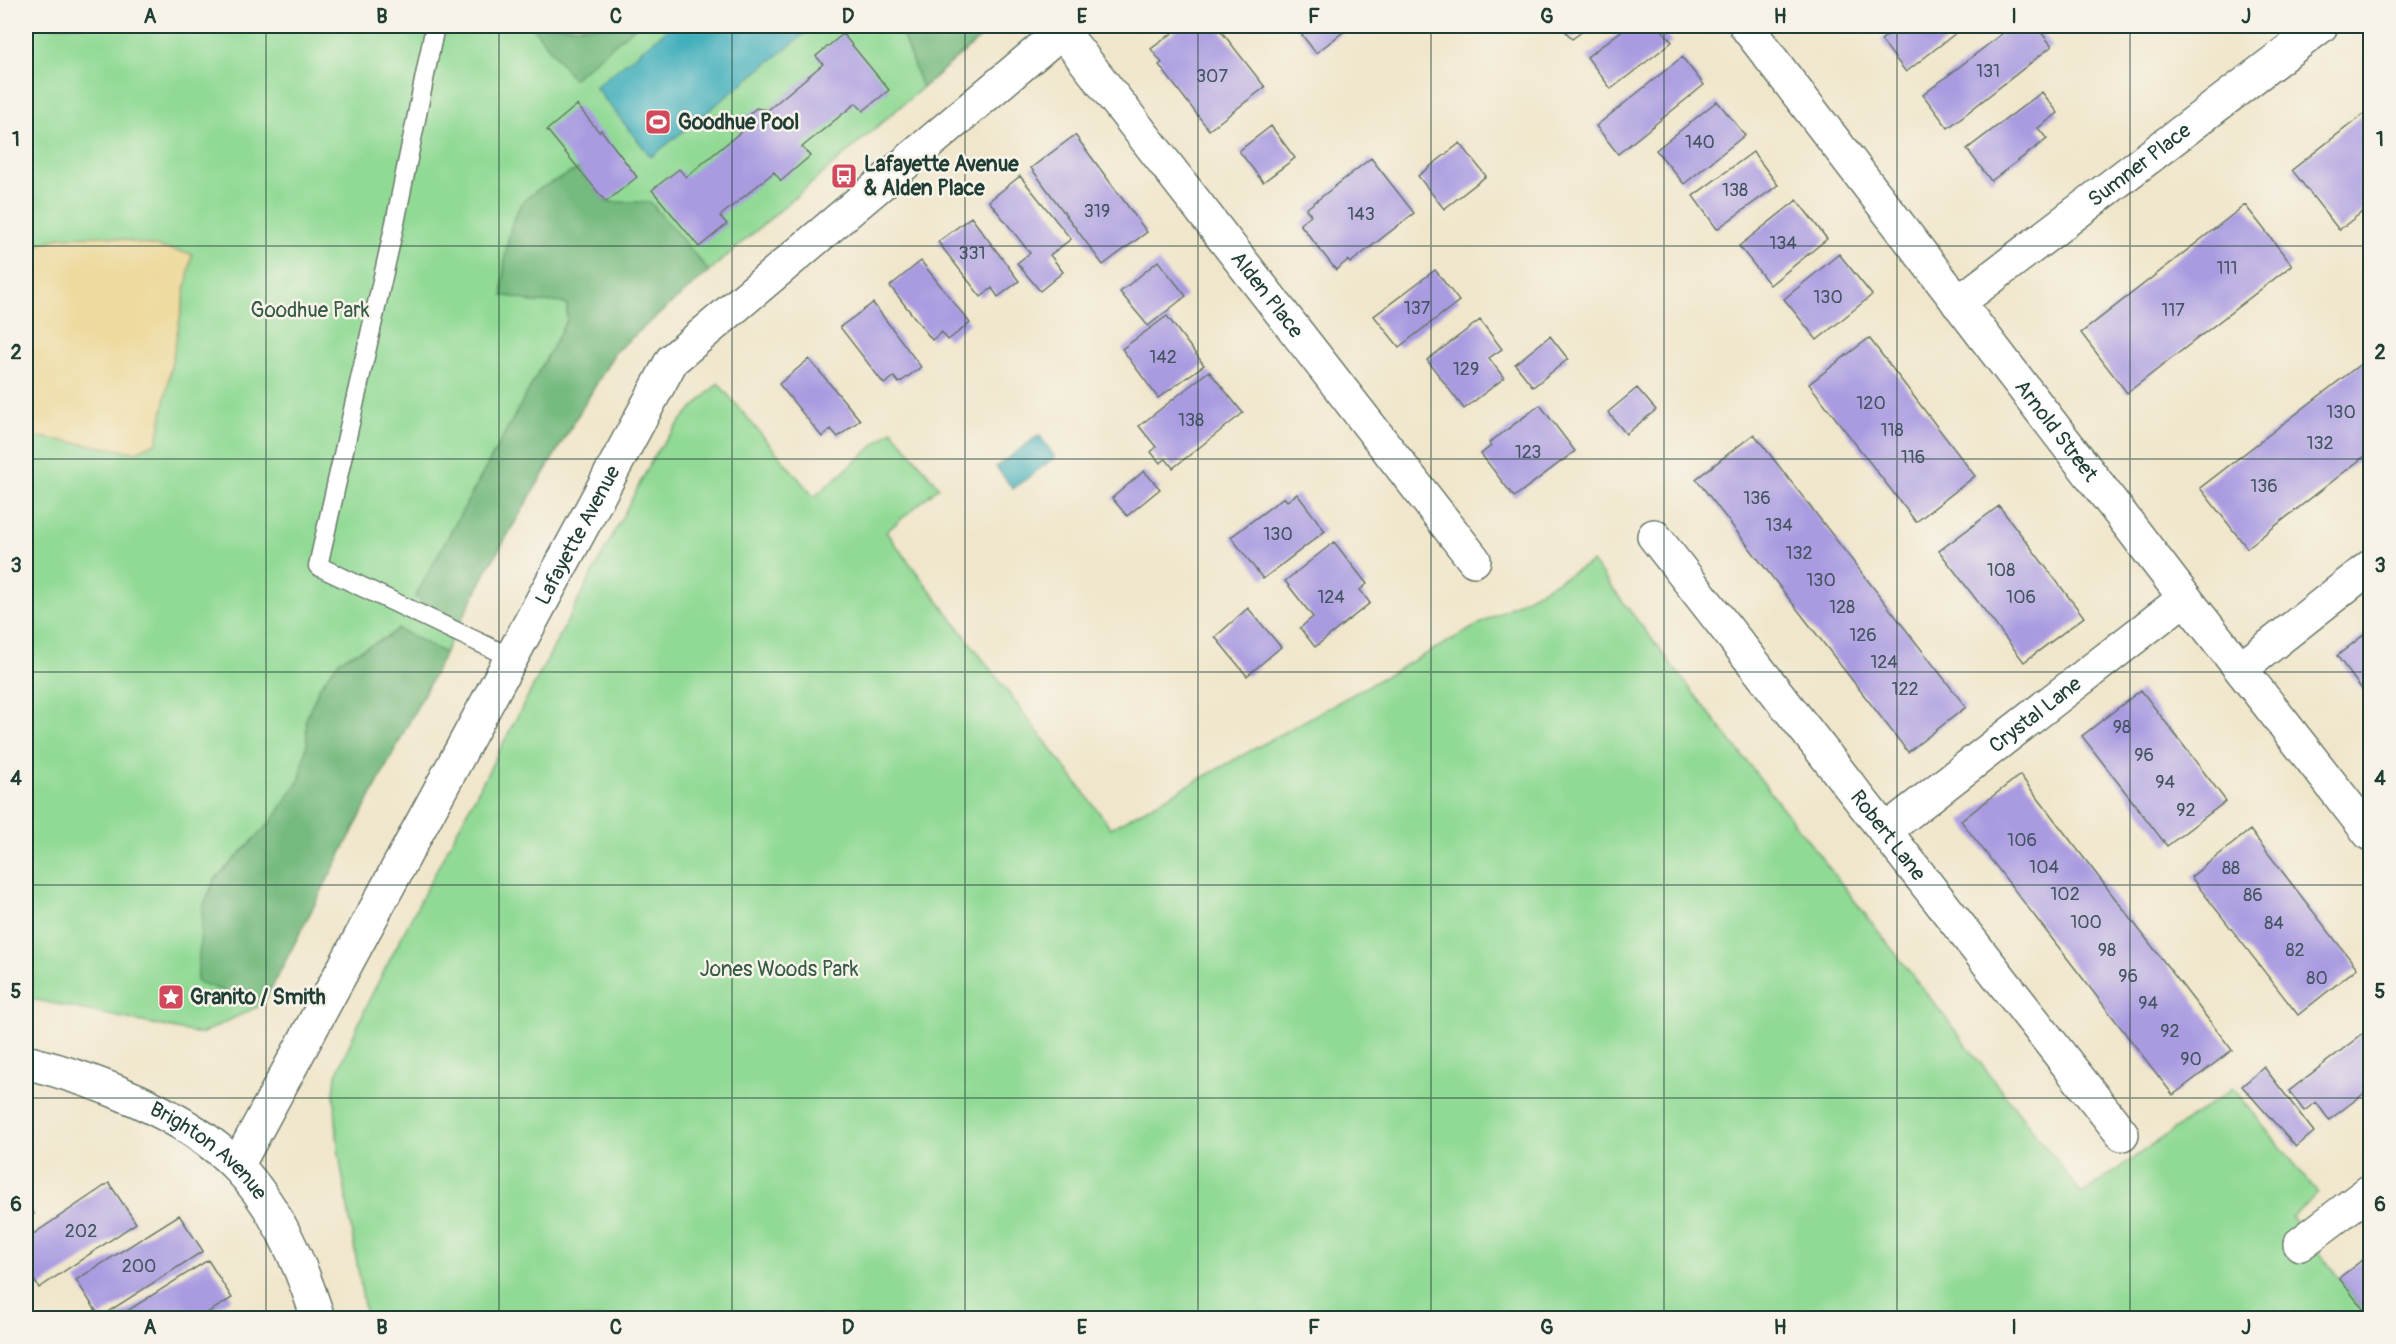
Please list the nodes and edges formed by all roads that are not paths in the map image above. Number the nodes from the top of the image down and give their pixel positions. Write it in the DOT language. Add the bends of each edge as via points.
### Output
graph roads {
  1 [pos="435,26"];
  2 [pos="1746,26"];
  3 [pos="2321,26"];
  4 [pos="1065,28"];
  5 [pos="1958,303"];
  6 [pos="1654,536"];
  7 [pos="1474,560"];
  8 [pos="2370,567"];
  9 [pos="2185,598"];
  10 [pos="512,658"];
  11 [pos="2242,668"];
  12 [pos="1885,831"];
  13 [pos="2370,834"];
  14 [pos="28,1065"];
  15 [pos="2122,1134"];
  16 [pos="237,1166"];
  17 [pos="2369,1196"];
  18 [pos="2300,1244"];
  19 [pos="318,1318"];
  1 -- 10 [label="lane" via="318,566"];
  2 -- 5 [label="street, Arnold Street"];
  3 -- 5 [label="street, Sumner Place"];
  4 -- 7 [label="street, Alden Place"];
  4 -- 10 [label="street, Lafayette Avenue" via="672,360"];
  5 -- 9 [label="street, Arnold Street"];
  6 -- 12 [label="street, Robert Lane"];
  8 -- 11 [label="street"];
  9 -- 11 [label="street, Arnold Street"];
  9 -- 12 [label="street, Crystal Lane"];
  10 -- 16 [label="street, Lafayette Avenue"];
  11 -- 13 [label="street, Arnold Street"];
  12 -- 15 [label="street, Robert Lane"];
  14 -- 16 [label="street, Brighton Avenue" via="116,1091 188,1128"];
  16 -- 19 [label="street, Brighton Avenue" via="270,1209 306,1280"];
  17 -- 18 [label="street"];
}
